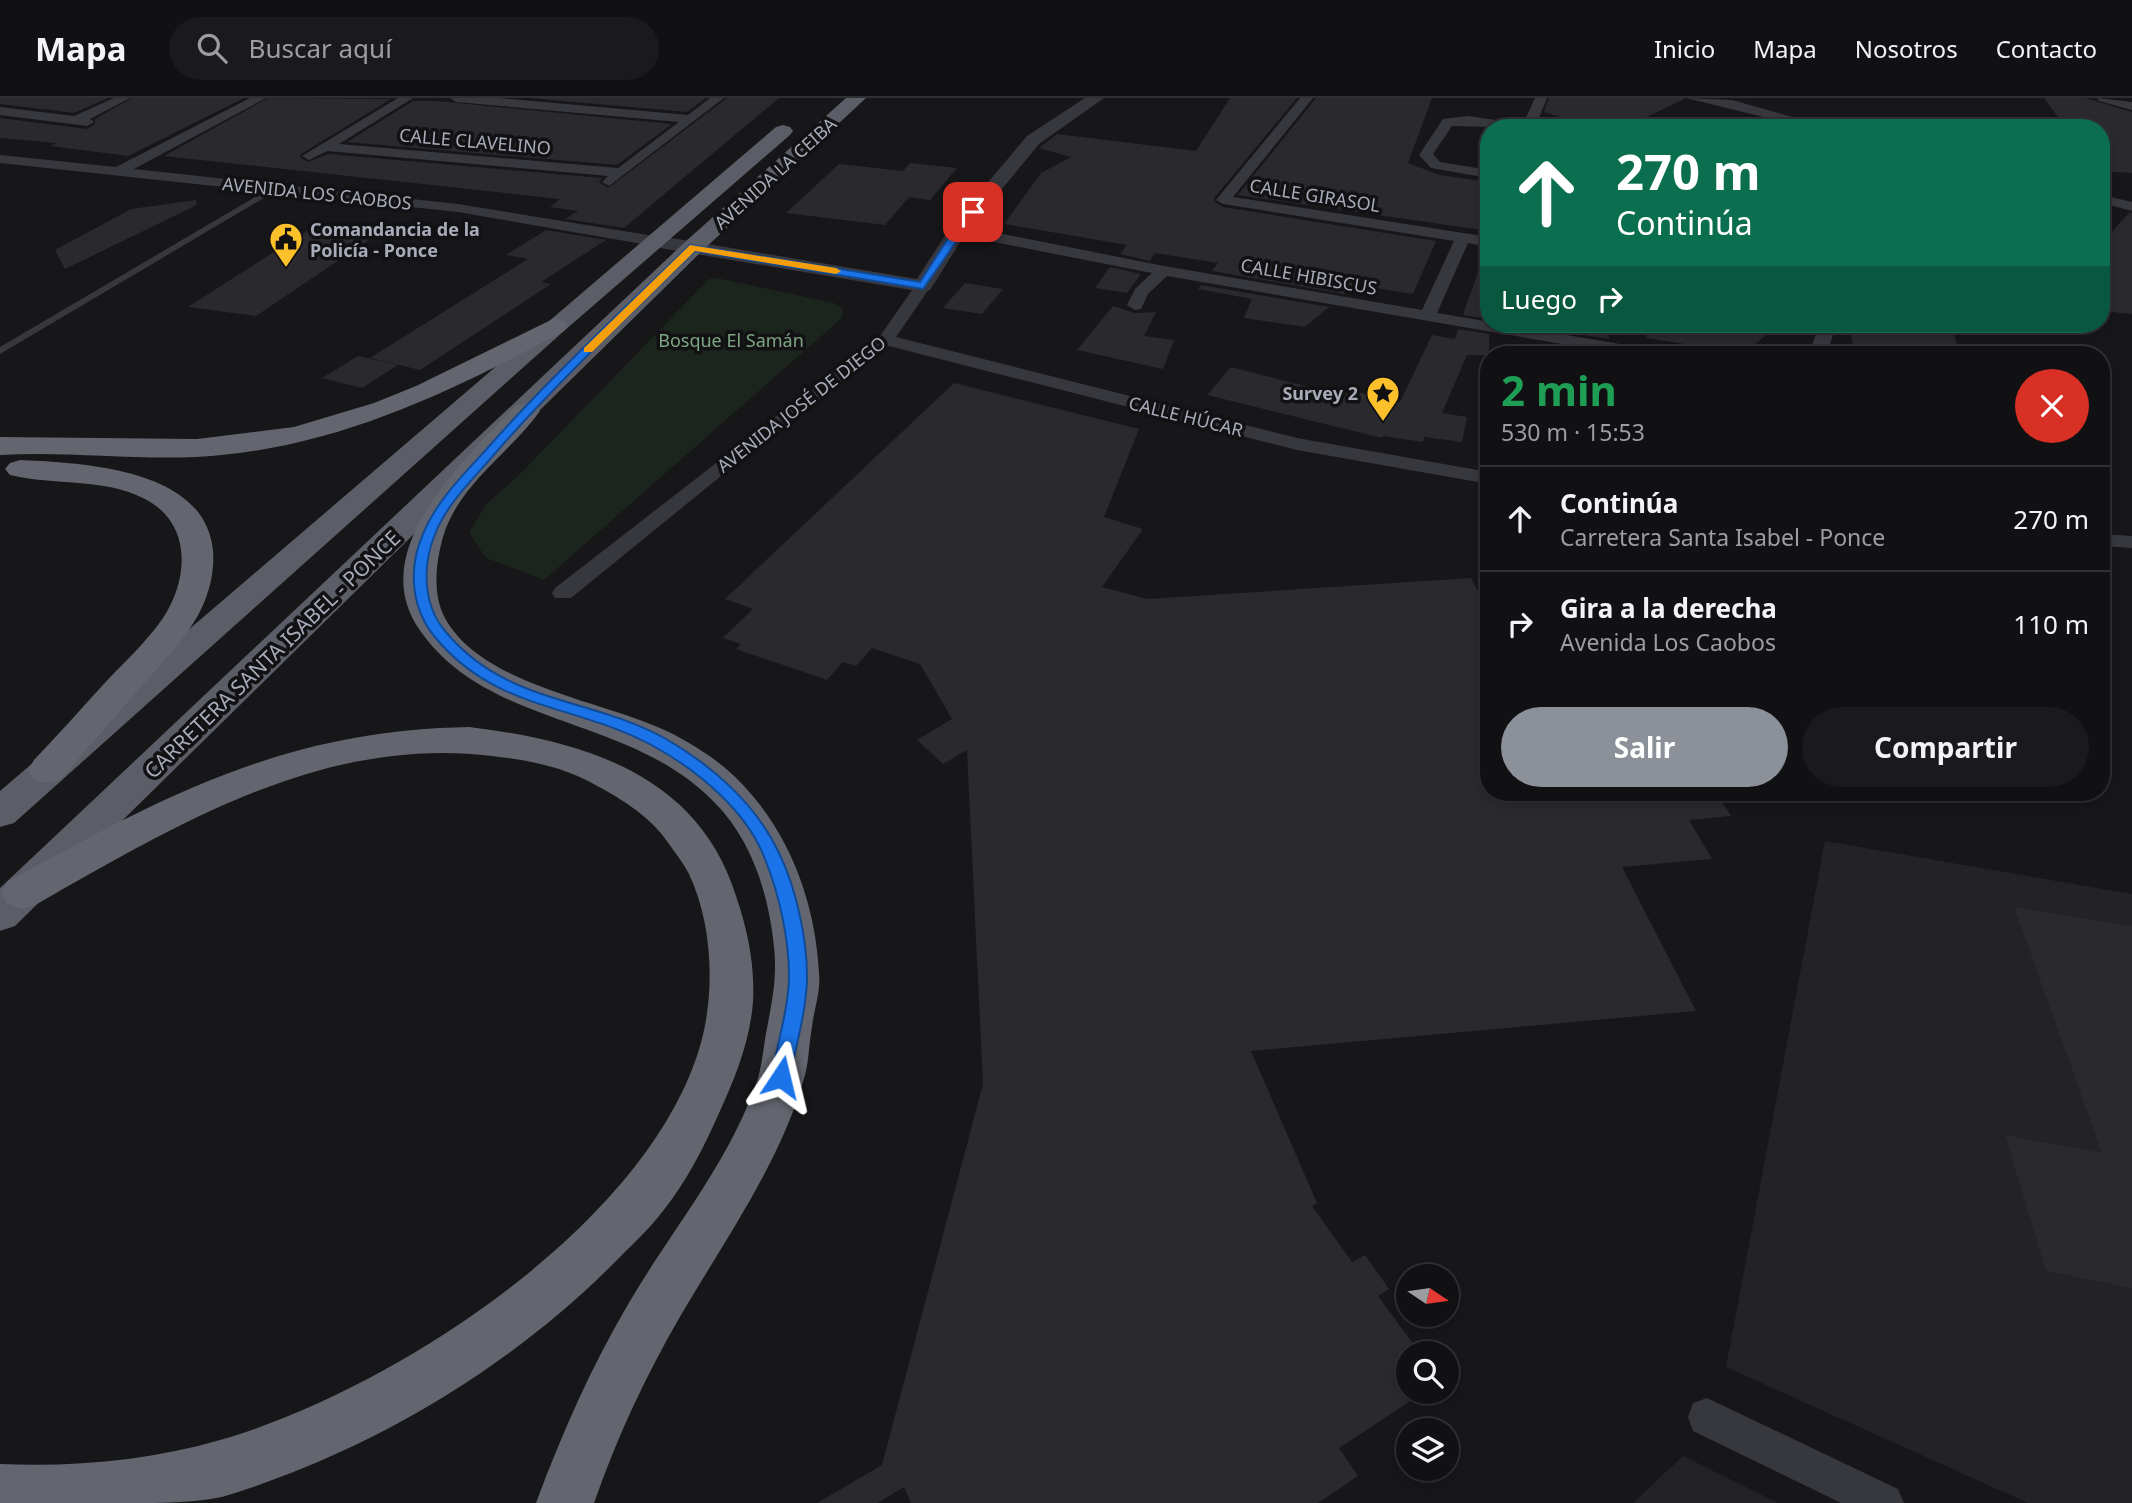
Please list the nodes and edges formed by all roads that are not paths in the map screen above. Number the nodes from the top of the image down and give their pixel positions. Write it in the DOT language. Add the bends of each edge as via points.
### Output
graph roads {
  1 [pos="124,98"];
  2 [pos="260,98"];
  3 [pos="407,98"];
  4 [pos="456,98"];
  5 [pos="718,98"];
  6 [pos="857,98"];
  7 [pos="1096,98"];
  8 [pos="1307,98"];
  9 [pos="1541,98"];
  10 [pos="1692,98"];
  11 [pos="2103,98"];
  12 [pos="1730,101"];
  13 [pos="2132,106"];
  14 [pos="0,111"];
  15 [pos="801,116"];
  16 [pos="691,119"];
  17 [pos="1530,119"];
  18 [pos="1741,119"];
  19 [pos="1794,119"];
  20 [pos="1480,122"];
  21 [pos="325,147"];
  22 [pos="309,156"];
  23 [pos="0,159"];
  24 [pos="118,172"];
  25 [pos="1480,172"];
  26 [pos="621,173"];
  27 [pos="601,188"];
  28 [pos="275,189"];
  29 [pos="2110,201"];
  30 [pos="2132,207"];
  31 [pos="958,230"];
  32 [pos="1462,238"];
  33 [pos="654,241"];
  34 [pos="1480,241"];
  35 [pos="693,247"];
  36 [pos="1164,271"];
  37 [pos="923,286"];
  38 [pos="1135,305"];
  39 [pos="1428,315"];
  40 [pos="1480,324"];
  41 [pos="555,326"];
  42 [pos="1530,333"];
  43 [pos="886,340"];
  44 [pos="1604,346"];
  45 [pos="0,351"];
  46 [pos="526,411"];
  47 [pos="0,446"];
  48 [pos="0,468"];
  49 [pos="1480,476"];
  50 [pos="2110,541"];
  51 [pos="2132,542"];
  52 [pos="563,593"];
  53 [pos="47,770"];
  54 [pos="0,813"];
  55 [pos="11,904"];
  56 [pos="1707,1417"];
  57 [pos="0,1493"];
  58 [pos="565,1503"];
  59 [pos="1884,1503"];
  1 -- 14 [label="street" via="82,121"];
  2 -- 24 [label="street"];
  3 -- 21 [label="street"];
  4 -- 16 [label="street"];
  5 -- 16 [label="street"];
  6 -- 35 [label="highway, AVENIDA LA CEIBA"];
  7 -- 31 [label="street, AVENIDA JOSÉ DE DIEGO" via="1033,140"];
  8 -- 32 [label="street, CALLE GIRASOL" via="1223,200"];
  9 -- 17 [label="street"];
  10 -- 12 [label="street"];
  11 -- 13 [label="street"];
  12 -- 18 [label="street"];
  12 -- 19 [label="street"];
  15 -- 33 [label="highway, AVENIDA LA CEIBA"];
  16 -- 26 [label="street"];
  20 -- 25 [label="street" via="1448,121 1426,155 1436,165"];
  21 -- 22 [label="street"];
  21 -- 26 [label="street, CALLE CLAVELINO"];
  23 -- 24 [label="street, AVENIDA LOS CAOBOS"];
  24 -- 28 [label="street, AVENIDA LOS CAOBOS"];
  26 -- 27 [label="street"];
  28 -- 33 [label="street, AVENIDA LOS CAOBOS" via="458,208"];
  28 -- 45 [label="lane"];
  29 -- 30 [label="street"];
  31 -- 36 [label="street, CALLE HIBISCUS"];
  31 -- 37 [label="street, AVENIDA JOSÉ DE DIEGO"];
  32 -- 34 [label="street, CALLE GIRASOL"];
  32 -- 39 [label="street"];
  33 -- 35 [label="street, AVENIDA LOS CAOBOS"];
  33 -- 41 [label="highway"];
  35 -- 37 [label="street, AVENIDA LOS CAOBOS"];
  35 -- 46 [label="highway, CARRETERA SANTA ISABEL - PONCE"];
  36 -- 38 [label="street" via="1141,292"];
  36 -- 39 [label="street, CALLE HIBISCUS"];
  37 -- 43 [label="street, AVENIDA JOSÉ DE DIEGO"];
  39 -- 40 [label="street, CALLE HIBISCUS"];
  41 -- 47 [label="highway" via="416,398 306,433 199,448"];
  41 -- 53 [label="highway"];
  42 -- 44 [label="street, CALLE HIBISCUS"];
  43 -- 49 [label="street, CALLE HÚCAR" via="1297,444"];
  43 -- 52 [label="street, AVENIDA JOSÉ DE DIEGO"];
  46 -- 55 [label="highway, CARRETERA SANTA ISABEL - PONCE"];
  46 -- 58 [label="highway" via="447,501 428,535 421,599 432,624 456,654 482,675 630,729 709,775 748,816 773,856 790,914 798,977 781,1077 751,1146 615,1382"];
  48 -- 53 [label="highway" via="61,470 139,483 167,496 191,524 200,552 194,582 178,619"];
  50 -- 51 [label="street"];
  53 -- 54 [label="highway"];
  55 -- 57 [label="highway" via="169,812 281,768 355,748 424,740 492,742 547,749 585,761 636,788 672,817 698,851 722,900 732,962 728,1023 704,1097 648,1191 586,1256 489,1338 394,1394 289,1447 199,1480 113,1498 32,1498"];
  56 -- 59 [label="street"];
}
